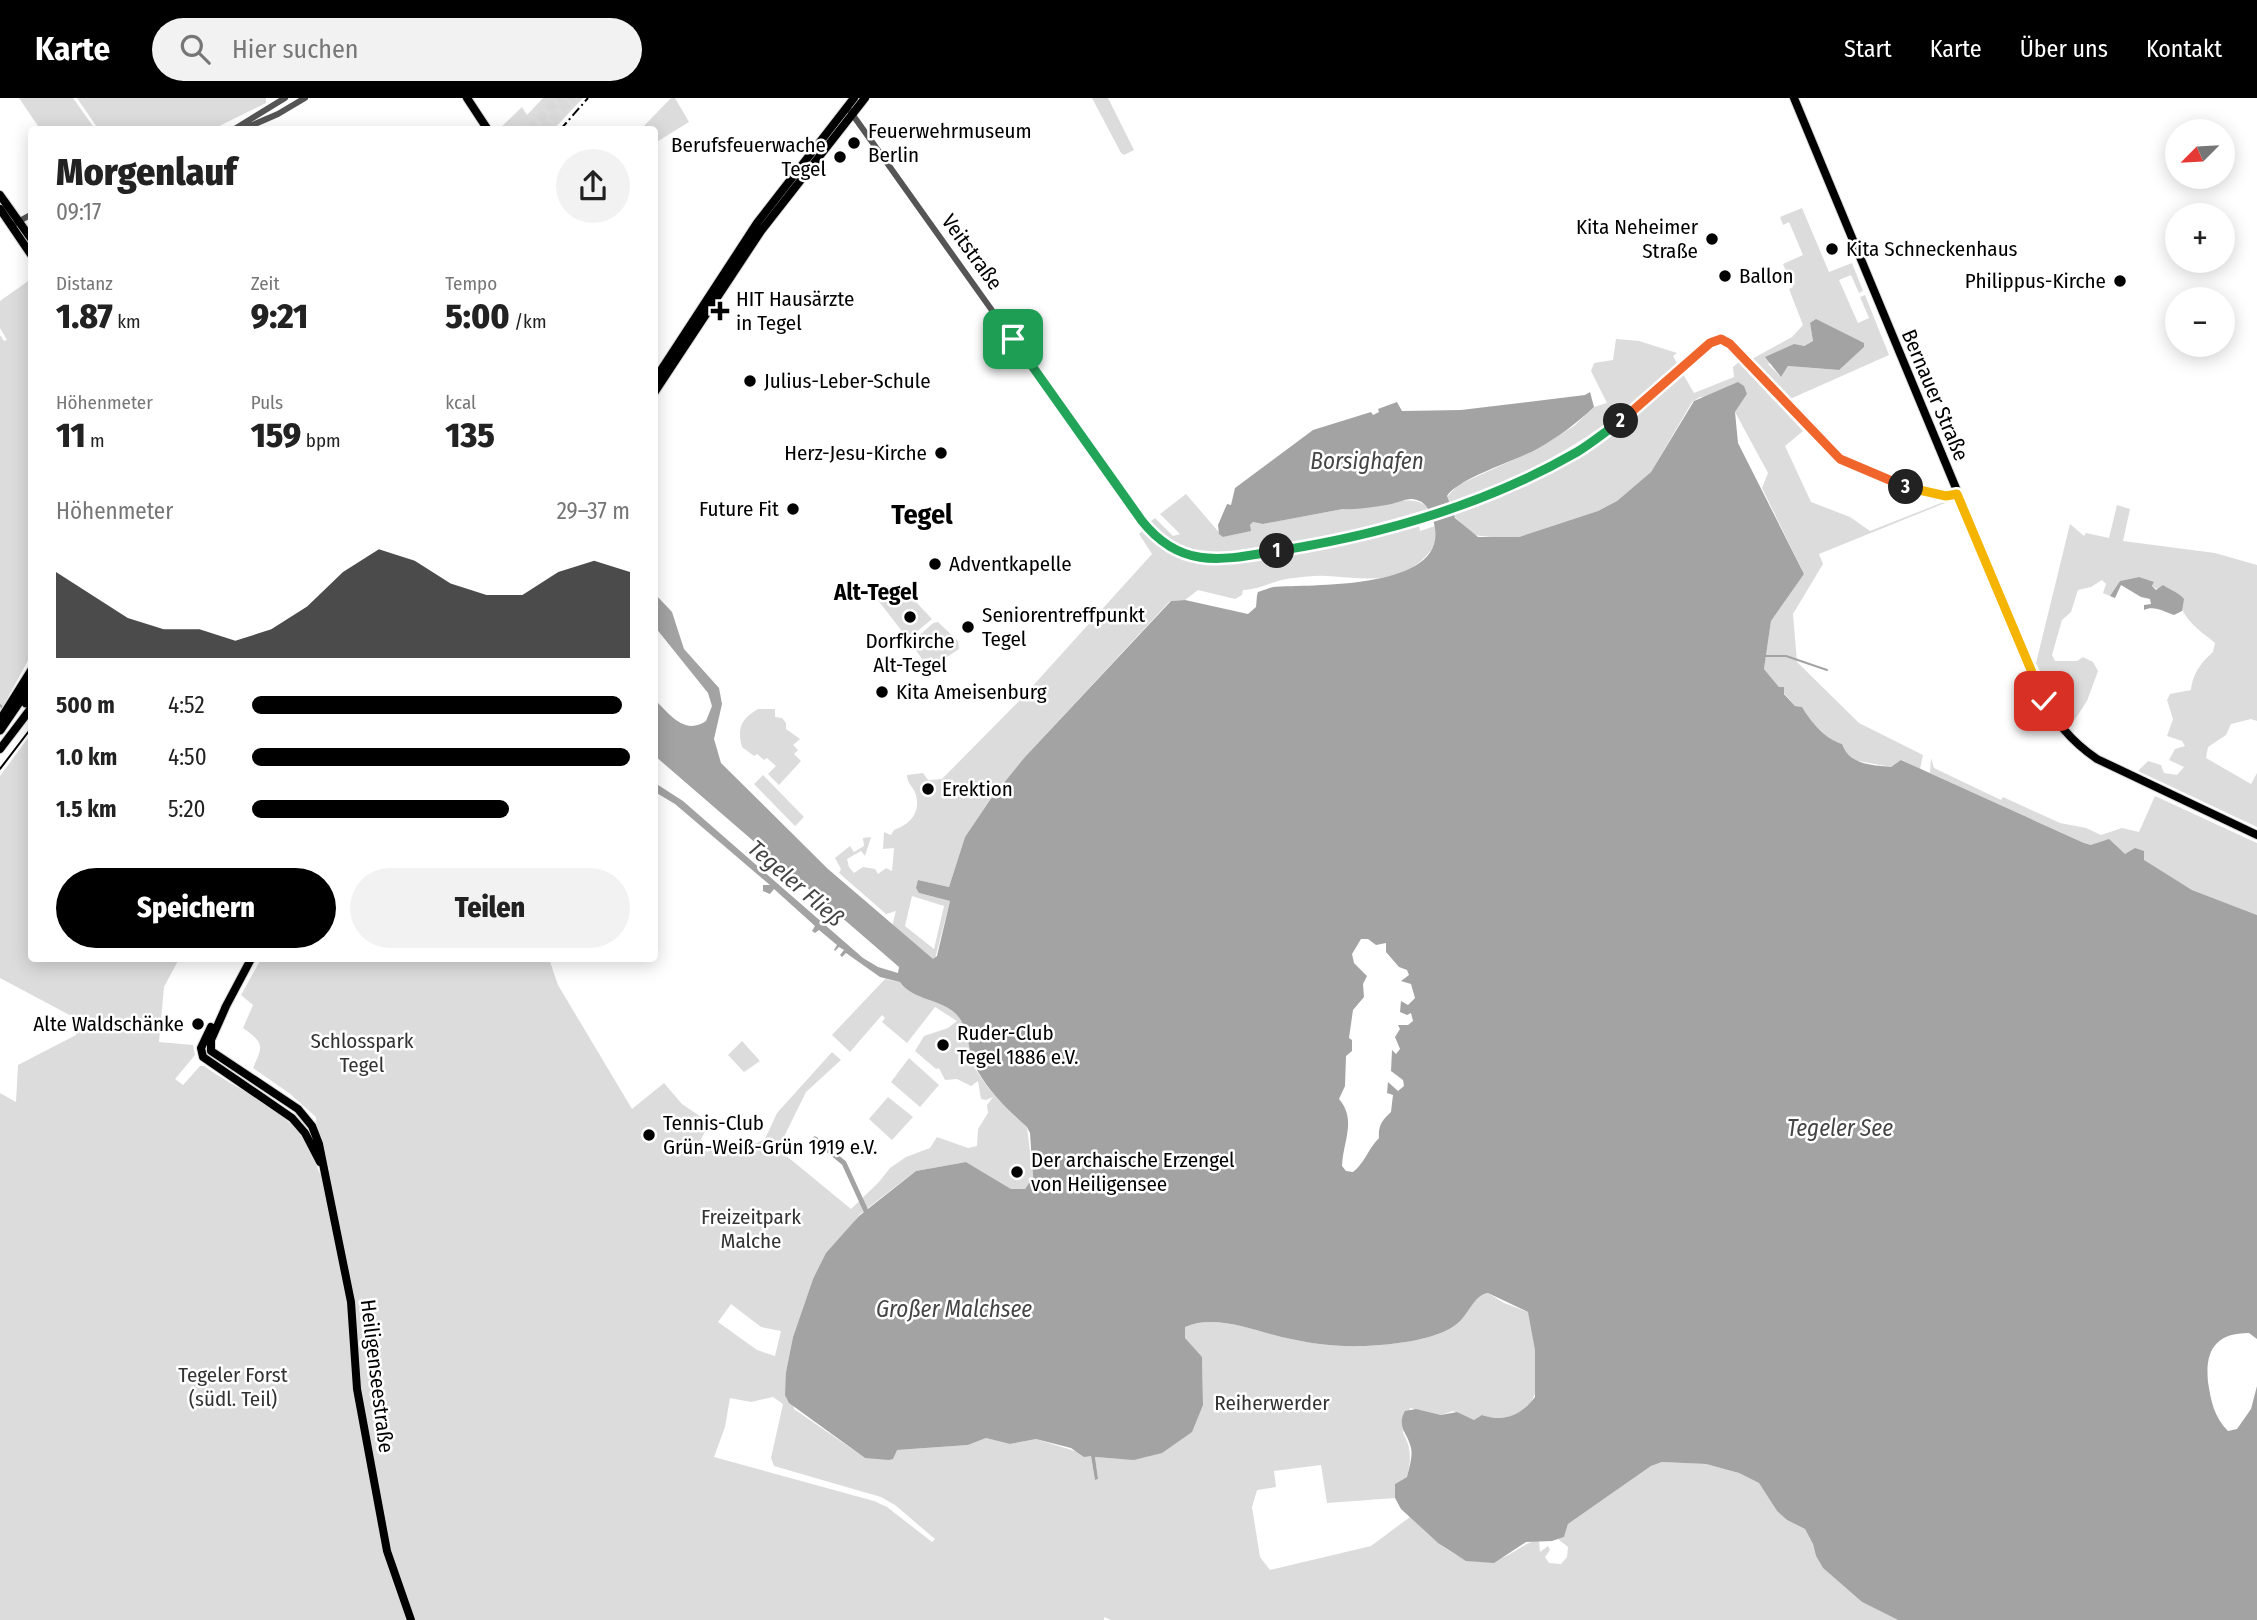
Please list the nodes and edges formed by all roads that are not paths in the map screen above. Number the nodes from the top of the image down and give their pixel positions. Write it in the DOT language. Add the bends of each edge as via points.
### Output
graph roads {
  1 [pos="285,98"];
  2 [pos="305,98"];
  3 [pos="467,98"];
  4 [pos="854,98"];
  5 [pos="865,98"];
  6 [pos="1794,98"];
  7 [pos="850,110"];
  8 [pos="240,126"];
  9 [pos="250,126"];
  10 [pos="485,126"];
  11 [pos="0,195"];
  12 [pos="0,209"];
  13 [pos="28,216"];
  14 [pos="15,224"];
  15 [pos="759,227"];
  16 [pos="28,236"];
  17 [pos="28,248"];
  18 [pos="658,375"];
  19 [pos="658,387"];
  20 [pos="1957,494"];
  21 [pos="28,675"];
  22 [pos="28,689"];
  23 [pos="28,703"];
  24 [pos="28,703"];
  25 [pos="0,720"];
  26 [pos="0,730"];
  27 [pos="0,739"];
  28 [pos="0,749"];
  29 [pos="2257,835"];
  30 [pos="249,962"];
  31 [pos="411,1620"];
  1 -- 8 [label="street"];
  2 -- 9 [label="street"];
  3 -- 10 [label="main road"];
  4 -- 7 [label="main road"];
  5 -- 7 [label="main road"];
  6 -- 20 [label="main road, Bernauer Straße"];
  7 -- 15 [label="main road"];
  7 -- 20 [label="street, Veitstraße" via="1142,521 1172,549 1194,557 1213,559 1332,541 1419,519 1522,480 1579,451 1639,407 1710,343 1721,339 1846,463 1916,490"];
  11 -- 14 [label="main road"];
  12 -- 14 [label="main road"];
  13 -- 14 [label="street"];
  14 -- 16 [label="main road"];
  14 -- 17 [label="main road"];
  15 -- 18 [label="main road"];
  15 -- 19 [label="main road"];
  20 -- 29 [label="main road, Bernauer Straße" via="2040,693 2067,734 2103,763"];
  21 -- 25 [label="main road"];
  22 -- 26 [label="highway"];
  23 -- 27 [label="highway"];
  24 -- 28 [label="main road"];
  30 -- 31 [label="main road, Heiligenseestraße" via="203,1043 207,1054 292,1118 307,1136 325,1175 351,1303 357,1389 387,1550"];
}
